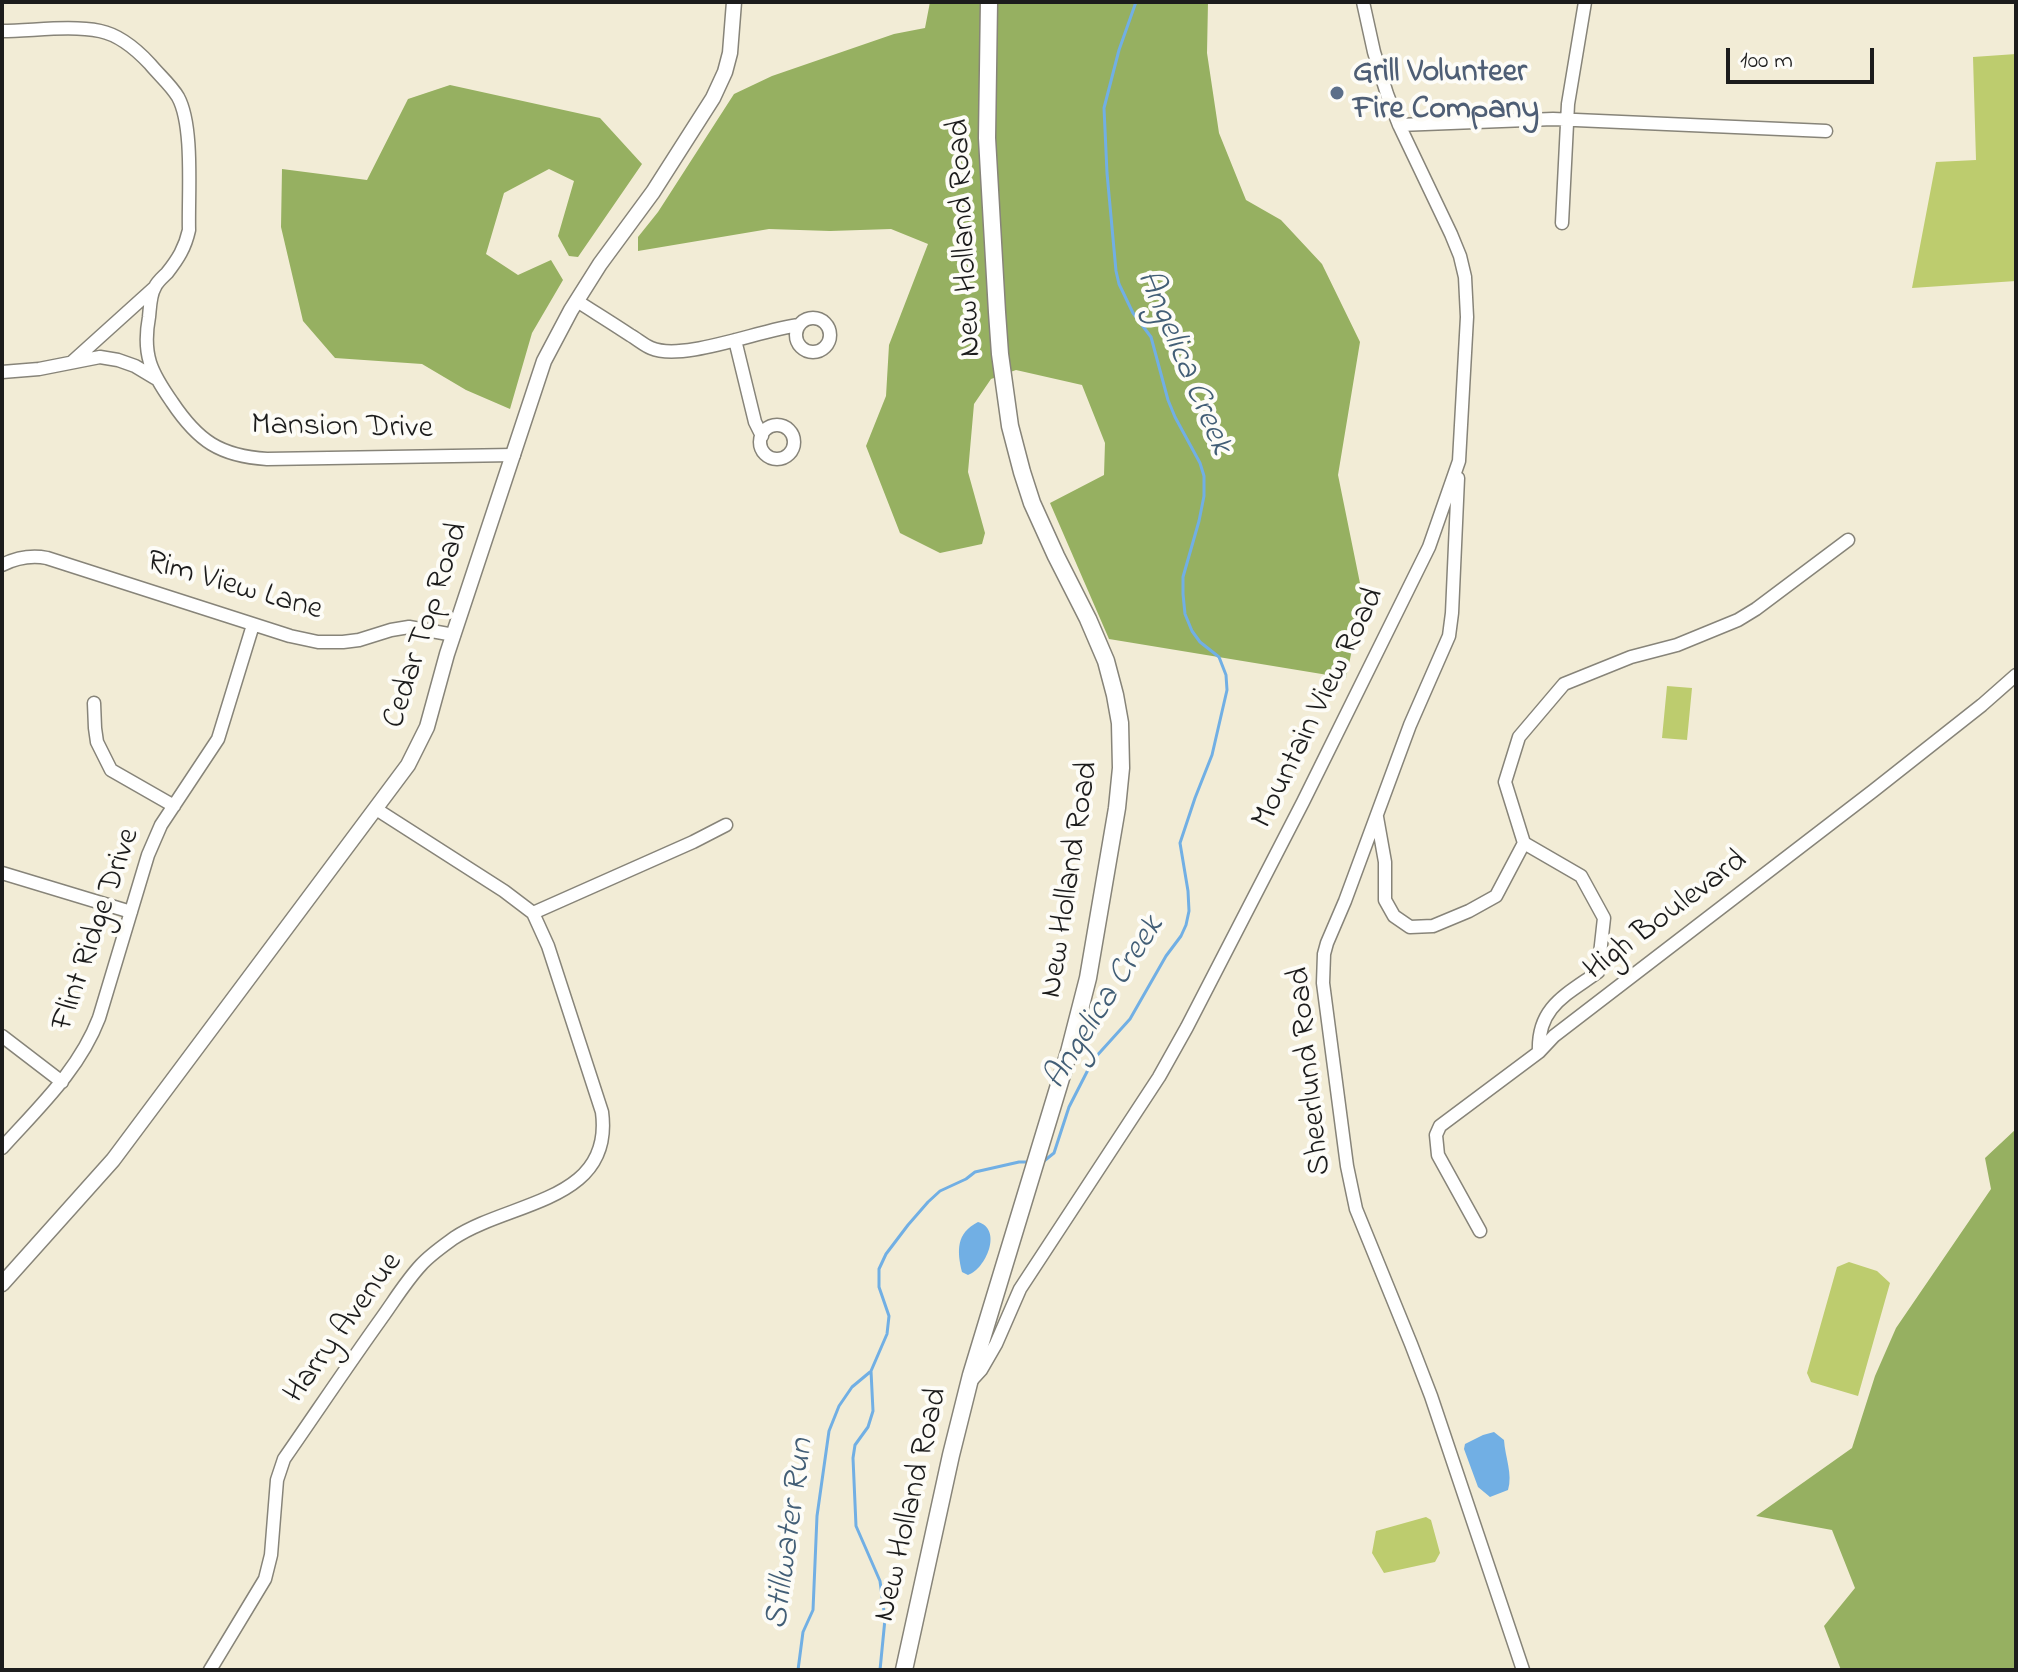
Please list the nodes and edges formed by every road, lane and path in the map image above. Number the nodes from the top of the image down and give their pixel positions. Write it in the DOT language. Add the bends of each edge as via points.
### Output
graph roads {
  1 [pos="734,2"];
  2 [pos="989,2"];
  3 [pos="1363,2"];
  4 [pos="1585,2"];
  5 [pos="2,31"];
  6 [pos="1568,119"];
  7 [pos="1399,125"];
  8 [pos="1826,131"];
  9 [pos="1562,223"];
  10 [pos="154,288"];
  11 [pos="577,301"];
  12 [pos="799,325"];
  13 [pos="735,340"];
  14 [pos="72,362"];
  15 [pos="2,372"];
  16 [pos="155,378"];
  17 [pos="762,436"];
  18 [pos="514,455"];
  19 [pos="1459,461"];
  20 [pos="1848,540"];
  21 [pos="2,565"];
  22 [pos="253,625"];
  23 [pos="454,635"];
  24 [pos="2016,675"];
  25 [pos="94,703"];
  26 [pos="174,806"];
  27 [pos="376,809"];
  28 [pos="1377,815"];
  29 [pos="726,825"];
  30 [pos="1524,843"];
  31 [pos="2,873"];
  32 [pos="131,912"];
  33 [pos="533,913"];
  34 [pos="2,1036"];
  35 [pos="1539,1052"];
  36 [pos="62,1082"];
  37 [pos="2,1148"];
  38 [pos="1480,1231"];
  39 [pos="2,1284"];
  40 [pos="968,1384"];
  41 [pos="210,1670"];
  42 [pos="904,1670"];
  43 [pos="1523,1670"];
  1 -- 11 [label="street, Cedar Top Road" via="730,53 713,98"];
  2 -- 40 [label="main road, New Holland Road" via="987,138 1000,354 1010,426 1032,503 1106,661 1121,750 1117,808 1078,1020"];
  3 -- 7 [label="street, Mountain View Road"];
  4 -- 6 [label="street"];
  5 -- 10 [label="street" via="81,29 111,34 144,57 175,93 187,126 189,230 181,254"];
  6 -- 7 [label="street"];
  6 -- 8 [label="street"];
  6 -- 9 [label="street"];
  7 -- 19 [label="street, Mountain View Road" via="1451,234 1465,277"];
  10 -- 14 [label="street"];
  10 -- 16 [label="street" via="147,344"];
  11 -- 13 [label="street" via="653,349 680,351"];
  11 -- 18 [label="street, Cedar Top Road" via="544,361"];
  12 -- 13 [label="street"];
  13 -- 17 [label="street"];
  14 -- 15 [label="street"];
  14 -- 16 [label="street" via="118,360"];
  16 -- 18 [label="street, Mansion Drive" via="196,433 234,454 267,459"];
  18 -- 23 [label="street, Cedar Top Road"];
  19 -- 28 [label="street, Sheerlund Road" via="1449,636"];
  19 -- 40 [label="street, Mountain View Road" via="1429,547 1187,1027 1020,1289 996,1344"];
  20 -- 30 [label="street" via="1738,620 1564,684 1519,737 1505,782"];
  21 -- 22 [label="street, Rim View Lane" via="18,558 47,558"];
  22 -- 23 [label="street, Rim View Lane" via="318,642 359,640 401,628"];
  22 -- 26 [label="street, Flint Ridge Drive" via="218,739"];
  23 -- 27 [label="street, Cedar Top Road" via="422,739"];
  24 -- 35 [label="street, High Boulevard"];
  25 -- 26 [label="street" via="97,742 111,770"];
  26 -- 32 [label="street, Flint Ridge Drive" via="148,855"];
  27 -- 33 [label="street"];
  27 -- 39 [label="street, Cedar Top Road" via="113,1160"];
  28 -- 30 [label="street" via="1385,900 1394,916 1410,927 1433,926 1496,896"];
  28 -- 43 [label="street, Sheerlund Road" via="1327,943 1323,968 1351,1190 1431,1396"];
  29 -- 33 [label="street"];
  30 -- 35 [label="street" via="1581,876 1604,918 1598,972 1548,1010"];
  31 -- 32 [label="street"];
  32 -- 36 [label="street, Flint Ridge Drive" via="94,1030"];
  33 -- 41 [label="street, Harry Avenue" via="602,1112 598,1154 585,1175 570,1186 467,1231 421,1265 284,1459 265,1579"];
  34 -- 36 [label="street"];
  35 -- 38 [label="street, High Boulevard" via="1440,1126 1436,1135 1438,1155"];
  36 -- 37 [label="street, Flint Ridge Drive"];
  40 -- 42 [label="main road, New Holland Road"];
}
